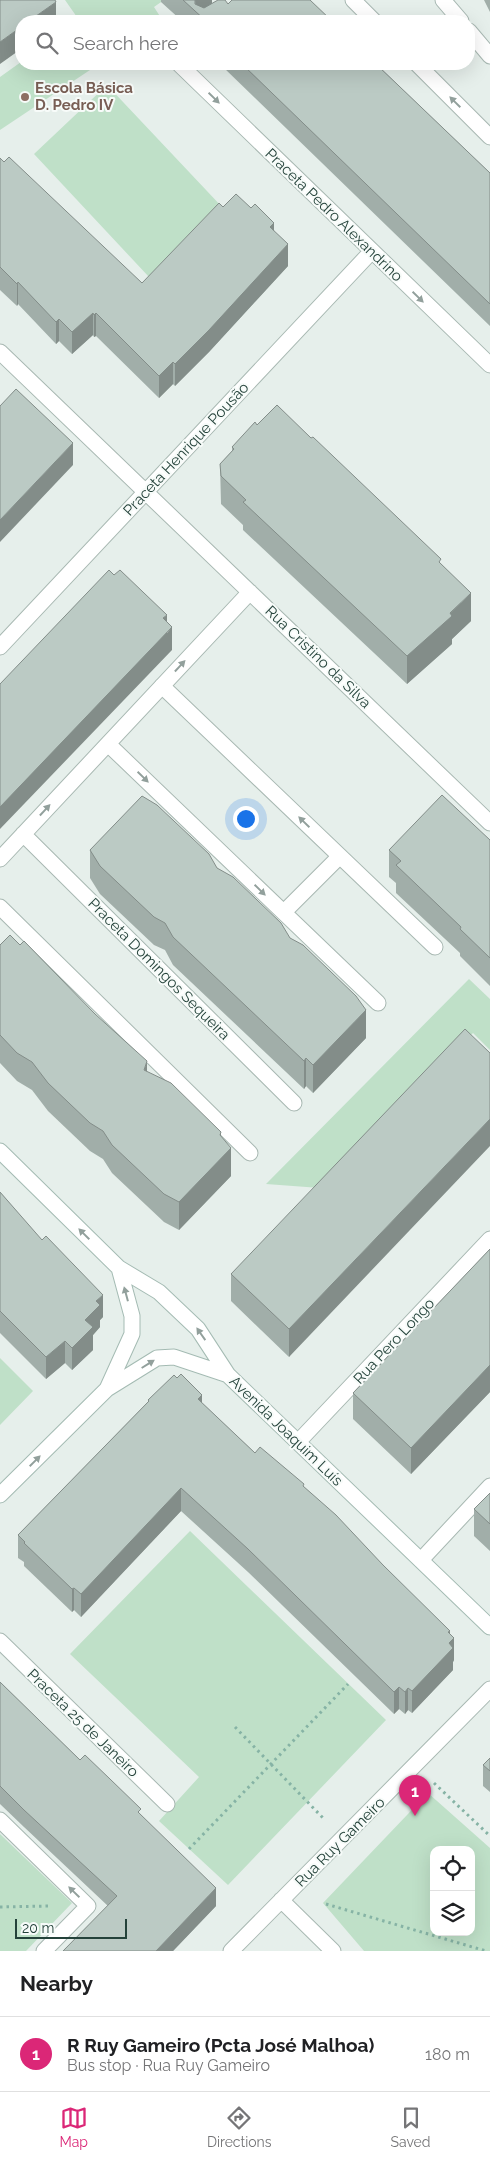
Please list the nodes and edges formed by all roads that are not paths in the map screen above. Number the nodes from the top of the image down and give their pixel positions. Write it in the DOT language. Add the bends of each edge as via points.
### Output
graph roads {
  1 [pos="353,0"];
  2 [pos="443,0"];
  3 [pos="368,15"];
  4 [pos="456,15"];
  5 [pos="475,37"];
  6 [pos="490,56"];
  7 [pos="185,70"];
  8 [pos="423,70"];
  9 [pos="490,137"];
  10 [pos="371,252"];
  11 [pos="0,352"];
  12 [pos="490,365"];
  13 [pos="146,492"];
  14 [pos="250,592"];
  15 [pos="0,647"];
  16 [pos="162,686"];
  17 [pos="108,744"];
  18 [pos="490,823"];
  19 [pos="23,834"];
  20 [pos="340,856"];
  21 [pos="0,859"];
  22 [pos="0,907"];
  23 [pos="284,912"];
  24 [pos="435,947"];
  25 [pos="378,1003"];
  26 [pos="294,1103"];
  27 [pos="0,1151"];
  28 [pos="250,1153"];
  29 [pos="490,1239"];
  30 [pos="119,1268"];
  31 [pos="228,1375"];
  32 [pos="107,1390"];
  33 [pos="298,1442"];
  34 [pos="490,1486"];
  35 [pos="0,1495"];
  36 [pos="421,1560"];
  37 [pos="490,1627"];
  38 [pos="0,1641"];
  39 [pos="490,1689"];
  40 [pos="167,1804"];
  41 [pos="0,1820"];
  42 [pos="281,1900"];
  43 [pos="44,1951"];
  44 [pos="231,1951"];
  45 [pos="333,1951"];
  1 -- 3 [label="street"];
  2 -- 4 [label="street"];
  5 -- 6 [label="street"];
  7 -- 10 [label="street, Praceta Pedro Alexandrino, one-way"];
  9 -- 8 [label="street, one-way"];
  10 -- 12 [label="street, Praceta Pedro Alexandrino, one-way"];
  10 -- 13 [label="street, Praceta Henrique Pousão"];
  11 -- 13 [label="street, Rua Cristino da Silva"];
  13 -- 14 [label="street, Rua Cristino da Silva"];
  13 -- 15 [label="street, Praceta Henrique Pousão"];
  16 -- 14 [label="street, one-way"];
  14 -- 18 [label="street, Rua Cristino da Silva"];
  16 -- 17 [label="street"];
  20 -- 16 [label="street, one-way"];
  19 -- 17 [label="street, one-way"];
  17 -- 23 [label="street, one-way"];
  19 -- 21 [label="street"];
  19 -- 26 [label="street, Praceta Domingos Sequeira"];
  20 -- 23 [label="street"];
  20 -- 24 [label="street"];
  22 -- 28 [label="street"];
  23 -- 25 [label="street"];
  30 -- 27 [label="street, Avenida Joaquim Luís, one-way"];
  29 -- 33 [label="street, Rua Pero Longo"];
  31 -- 30 [label="street, Avenida Joaquim Luís, one-way" via="198,1329 159,1292"];
  32 -- 30 [label="street, one-way" via="132,1334 132,1316"];
  32 -- 31 [label="street, one-way" via="157,1358 174,1357"];
  31 -- 33 [label="street, Avenida Joaquim Luís"];
  35 -- 32 [label="street, one-way"];
  33 -- 36 [label="street, Avenida Joaquim Luís"];
  34 -- 36 [label="street"];
  36 -- 37 [label="street, Avenida Joaquim Luís"];
  38 -- 40 [label="street, Praceta 25 de Janeiro"];
  39 -- 42 [label="street, Rua Ruy Gameiro"];
  43 -- 41 [label="street, one-way" via="88,1906"];
  42 -- 44 [label="street, Rua Ruy Gameiro"];
  42 -- 45 [label="street"];
}
